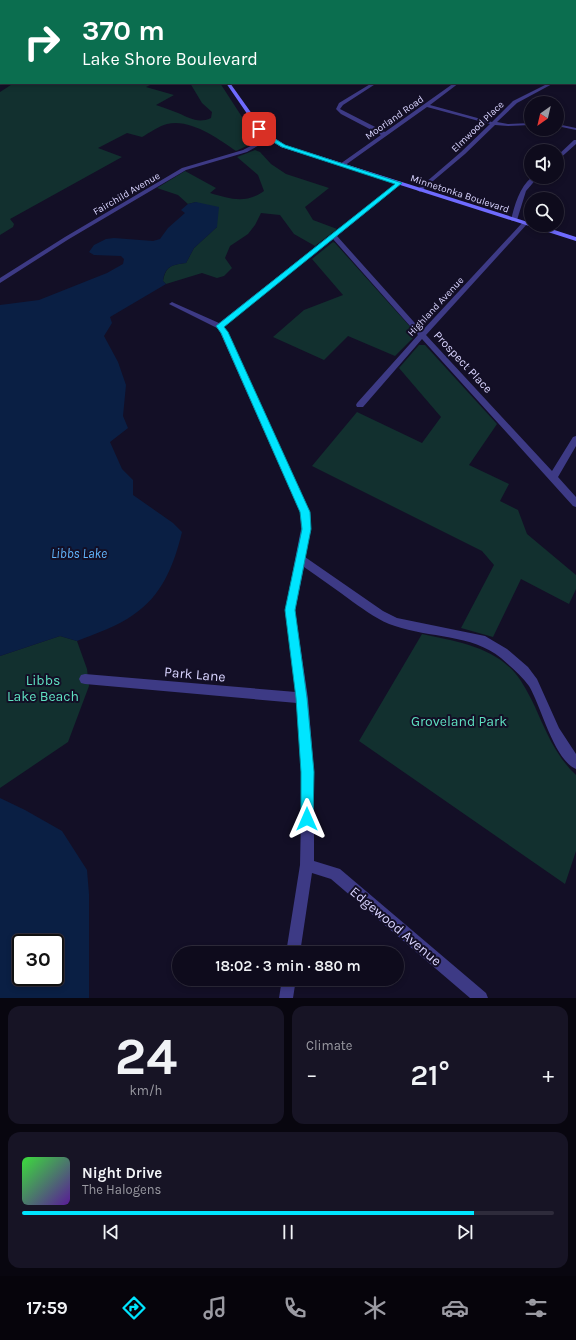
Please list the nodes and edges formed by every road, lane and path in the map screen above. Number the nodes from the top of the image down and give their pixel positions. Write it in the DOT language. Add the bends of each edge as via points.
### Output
graph roads {
  1 [pos="229,84"];
  2 [pos="373,84"];
  3 [pos="455,84"];
  4 [pos="550,84"];
  5 [pos="426,105"];
  6 [pos="492,123"];
  7 [pos="524,124"];
  8 [pos="564,126"];
  9 [pos="576,129"];
  10 [pos="384,134"];
  11 [pos="270,138"];
  12 [pos="576,141"];
  13 [pos="564,152"];
  14 [pos="342,165"];
  15 [pos="399,183"];
  16 [pos="529,184"];
  17 [pos="420,190"];
  18 [pos="514,220"];
  19 [pos="524,223"];
  20 [pos="524,224"];
  21 [pos="554,232"];
  22 [pos="334,236"];
  23 [pos="576,239"];
  24 [pos="0,281"];
  25 [pos="172,304"];
  26 [pos="220,326"];
  27 [pos="422,335"];
  28 [pos="360,405"];
  29 [pos="576,439"];
  30 [pos="553,478"];
  31 [pos="576,503"];
  32 [pos="300,559"];
  33 [pos="85,679"];
  34 [pos="302,698"];
  35 [pos="576,763"];
  36 [pos="307,865"];
  37 [pos="294,946"];
  38 [pos="288,986"];
  39 [pos="286,998"];
  40 [pos="481,998"];
  1 -- 11 [label="main road, Minnetonka Boulevard" via="259,129"];
  2 -- 10 [label="street" via="341,104 338,109"];
  3 -- 5 [label="street, Moorland Road"];
  4 -- 6 [label="street, Elmwood Place" via="515,102"];
  5 -- 6 [label="street"];
  5 -- 10 [label="street, Moorland Road"];
  6 -- 7 [label="street"];
  6 -- 17 [label="street, Elmwood Place" via="463,153"];
  8 -- 9 [label="street"];
  10 -- 14 [label="street, Moorland Road"];
  11 -- 14 [label="main road, Minnetonka Boulevard" via="284,146"];
  11 -- 24 [label="street, Fairchild Avenue" via="245,151 184,169"];
  12 -- 13 [label="street"];
  14 -- 15 [label="main road, Minnetonka Boulevard"];
  15 -- 17 [label="main road, Minnetonka Boulevard"];
  15 -- 22 [label="street"];
  16 -- 18 [label="street"];
  17 -- 18 [label="main road, Minnetonka Boulevard"];
  18 -- 19 [label="main road, Minnetonka Boulevard"];
  20 -- 27 [label="street, Highland Avenue"];
  21 -- 23 [label="main road, Minnetonka Boulevard"];
  22 -- 26 [label="street"];
  22 -- 27 [label="street, Prospect Place"];
  25 -- 26 [label="street"];
  26 -- 32 [label="street" via="305,512 306,529"];
  27 -- 28 [label="street, Highland Avenue"];
  27 -- 30 [label="street, Prospect Place"];
  29 -- 30 [label="street"];
  30 -- 31 [label="street, Prospect Place"];
  32 -- 34 [label="street" via="290,610"];
  32 -- 35 [label="street" via="379,614 396,622 484,641 502,653 524,671 533,683 555,732"];
  33 -- 34 [label="street, Park Lane"];
  34 -- 36 [label="street" via="308,772"];
  36 -- 37 [label="street"];
  36 -- 40 [label="street, Edgewood Avenue" via="335,874"];
  38 -- 39 [label="street"];
}
